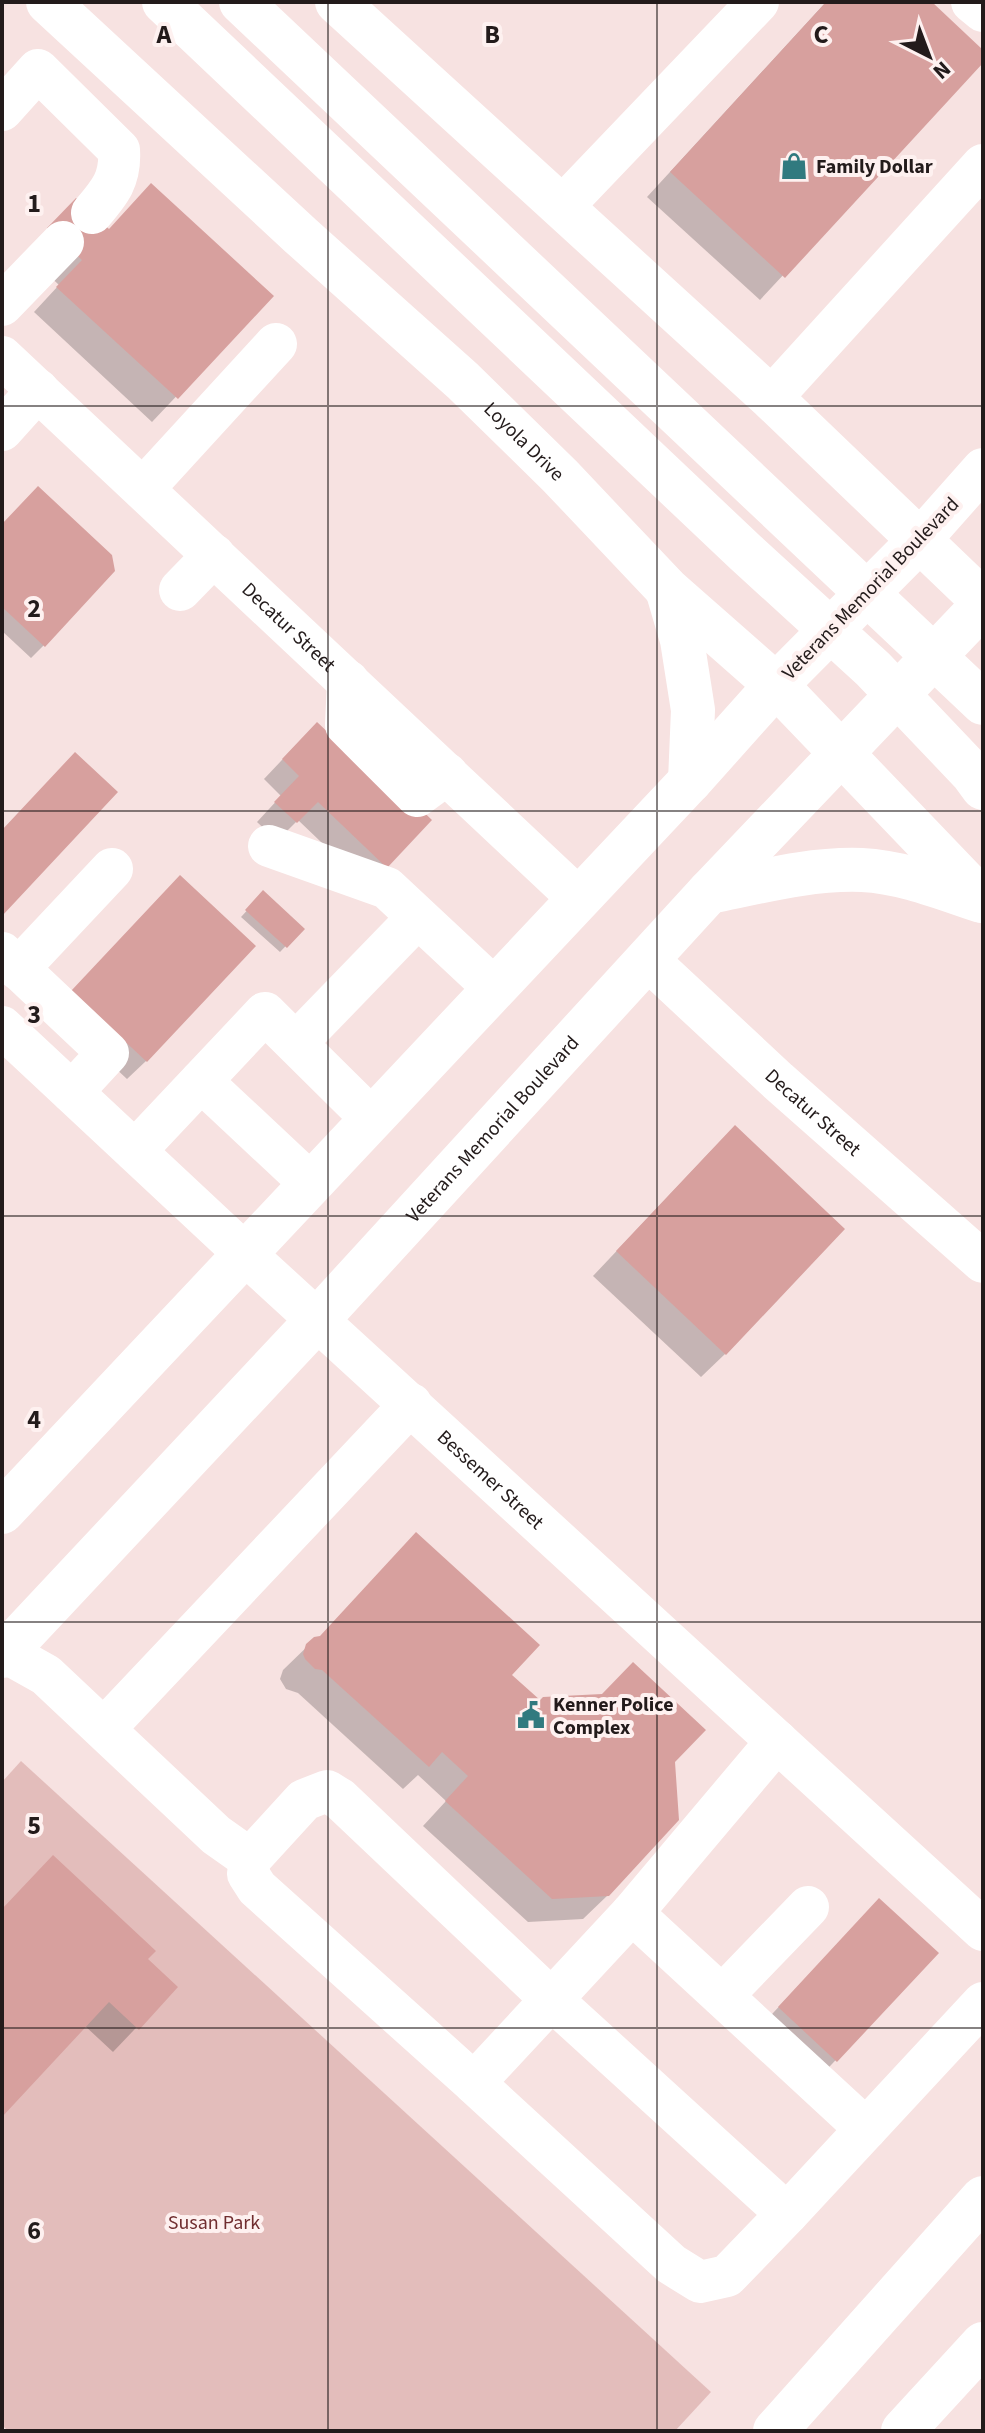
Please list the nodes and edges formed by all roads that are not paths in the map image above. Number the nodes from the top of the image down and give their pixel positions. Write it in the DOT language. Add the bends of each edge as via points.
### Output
graph roads {
  1 [pos="48,2"];
  2 [pos="164,2"];
  3 [pos="241,2"];
  4 [pos="337,2"];
  5 [pos="758,2"];
  6 [pos="972,2"];
  7 [pos="983,11"];
  8 [pos="2,110"];
  9 [pos="983,165"];
  10 [pos="562,207"];
  11 [pos="92,213"];
  12 [pos="63,242"];
  13 [pos="2,305"];
  14 [pos="276,344"];
  15 [pos="2,357"];
  16 [pos="38,390"];
  17 [pos="771,398"];
  18 [pos="2,430"];
  19 [pos="983,469"];
  20 [pos="143,489"];
  21 [pos="919,541"];
  22 [pos="214,555"];
  23 [pos="667,589"];
  24 [pos="180,590"];
  25 [pos="983,603"];
  26 [pos="776,685"];
  27 [pos="983,703"];
  28 [pos="842,751"];
  29 [pos="690,781"];
  30 [pos="983,788"];
  31 [pos="269,846"];
  32 [pos="112,869"];
  33 [pos="709,892"];
  34 [pos="578,898"];
  35 [pos="983,902"];
  36 [pos="417,918"];
  37 [pos="647,959"];
  38 [pos="10,961"];
  39 [pos="494,988"];
  40 [pos="2,1027"];
  41 [pos="296,1043"];
  42 [pos="201,1081"];
  43 [pos="72,1092"];
  44 [pos="371,1118"];
  45 [pos="135,1151"];
  46 [pos="310,1183"];
  47 [pos="245,1254"];
  48 [pos="983,1262"];
  49 [pos="318,1319"];
  50 [pos="146,1358"];
  51 [pos="411,1404"];
  52 [pos="2,1512"];
  53 [pos="2,1545"];
  54 [pos="3,1652"];
  55 [pos="104,1729"];
  56 [pos="777,1741"];
  57 [pos="250,1859"];
  58 [pos="808,1907"];
  59 [pos="632,1913"];
  60 [pos="983,1930"];
  61 [pos="722,1996"];
  62 [pos="552,2000"];
  63 [pos="983,2003"];
  64 [pos="474,2083"];
  65 [pos="866,2129"];
  66 [pos="983,2198"];
  67 [pos="787,2214"];
  68 [pos="983,2344"];
  69 [pos="775,2431"];
  70 [pos="903,2431"];
  1 -- 23 [label="main road, Loyola Drive" via="463,381"];
  2 -- 30 [label="main road" via="873,669"];
  3 -- 27 [label="main road"];
  4 -- 10 [label="main road"];
  5 -- 10 [label="street"];
  6 -- 7 [label="street"];
  8 -- 11 [label="street" via="38,70 119,150 114,188"];
  9 -- 17 [label="street"];
  10 -- 17 [label="main road"];
  12 -- 13 [label="street"];
  14 -- 20 [label="street"];
  15 -- 16 [label="street, Decatur Street"];
  16 -- 18 [label="street"];
  16 -- 20 [label="street, Decatur Street"];
  17 -- 21 [label="main road"];
  19 -- 21 [label="street, Veterans Memorial Boulevard"];
  20 -- 22 [label="street, Decatur Street"];
  21 -- 25 [label="main road"];
  21 -- 26 [label="main road, Veterans Memorial Boulevard"];
  22 -- 24 [label="street"];
  22 -- 34 [label="street, Decatur Street"];
  23 -- 26 [label="main road, Loyola Drive"];
  23 -- 29 [label="main road" via="693,710"];
  25 -- 28 [label="main road, Veterans Memorial Boulevard"];
  26 -- 28 [label="main road, Loyola Drive"];
  26 -- 29 [label="main road, Veterans Memorial Boulevard"];
  28 -- 33 [label="main road, Veterans Memorial Boulevard"];
  28 -- 35 [label="main road, Loyola Drive"];
  29 -- 34 [label="main road, Veterans Memorial Boulevard"];
  31 -- 36 [label="street" via="387,888"];
  32 -- 38 [label="street"];
  33 -- 35 [label="main road" via="794,875 861,870 907,877"];
  33 -- 37 [label="main road, Veterans Memorial Boulevard"];
  34 -- 39 [label="main road, Veterans Memorial Boulevard"];
  36 -- 39 [label="street"];
  36 -- 41 [label="street"];
  37 -- 48 [label="street, Decatur Street"];
  37 -- 49 [label="main road, Veterans Memorial Boulevard"];
  38 -- 43 [label="street" via="108,1053"];
  39 -- 44 [label="main road, Veterans Memorial Boulevard"];
  40 -- 43 [label="street, Bessemer Street"];
  41 -- 42 [label="street" via="265,1013"];
  41 -- 44 [label="street"];
  42 -- 45 [label="street"];
  42 -- 46 [label="street"];
  43 -- 45 [label="street, Bessemer Street"];
  44 -- 46 [label="main road, Veterans Memorial Boulevard"];
  45 -- 47 [label="street, Bessemer Street"];
  46 -- 47 [label="main road, Veterans Memorial Boulevard"];
  47 -- 49 [label="street, Bessemer Street"];
  47 -- 50 [label="main road, Veterans Memorial Boulevard"];
  49 -- 51 [label="street, Bessemer Street"];
  49 -- 54 [label="main road, Veterans Memorial Boulevard"];
  50 -- 52 [label="main road, Veterans Memorial Boulevard"];
  50 -- 53 [label="main road"];
  51 -- 55 [label="street"];
  51 -- 56 [label="street, Bessemer Street"];
  54 -- 55 [label="street" via="46,1675"];
  55 -- 57 [label="street" via="216,1835"];
  56 -- 59 [label="street"];
  56 -- 60 [label="street, Bessemer Street"];
  57 -- 62 [label="street" via="304,1800 327,1791"];
  57 -- 64 [label="street" via="248,1874 257,1888"];
  58 -- 61 [label="street"];
  59 -- 61 [label="street"];
  59 -- 62 [label="street"];
  61 -- 65 [label="street"];
  62 -- 64 [label="street"];
  62 -- 67 [label="street"];
  63 -- 65 [label="street"];
  64 -- 67 [label="street" via="671,2264 700,2282 727,2276"];
  65 -- 67 [label="street"];
  66 -- 69 [label="main road"];
  68 -- 70 [label="main road"];
}
